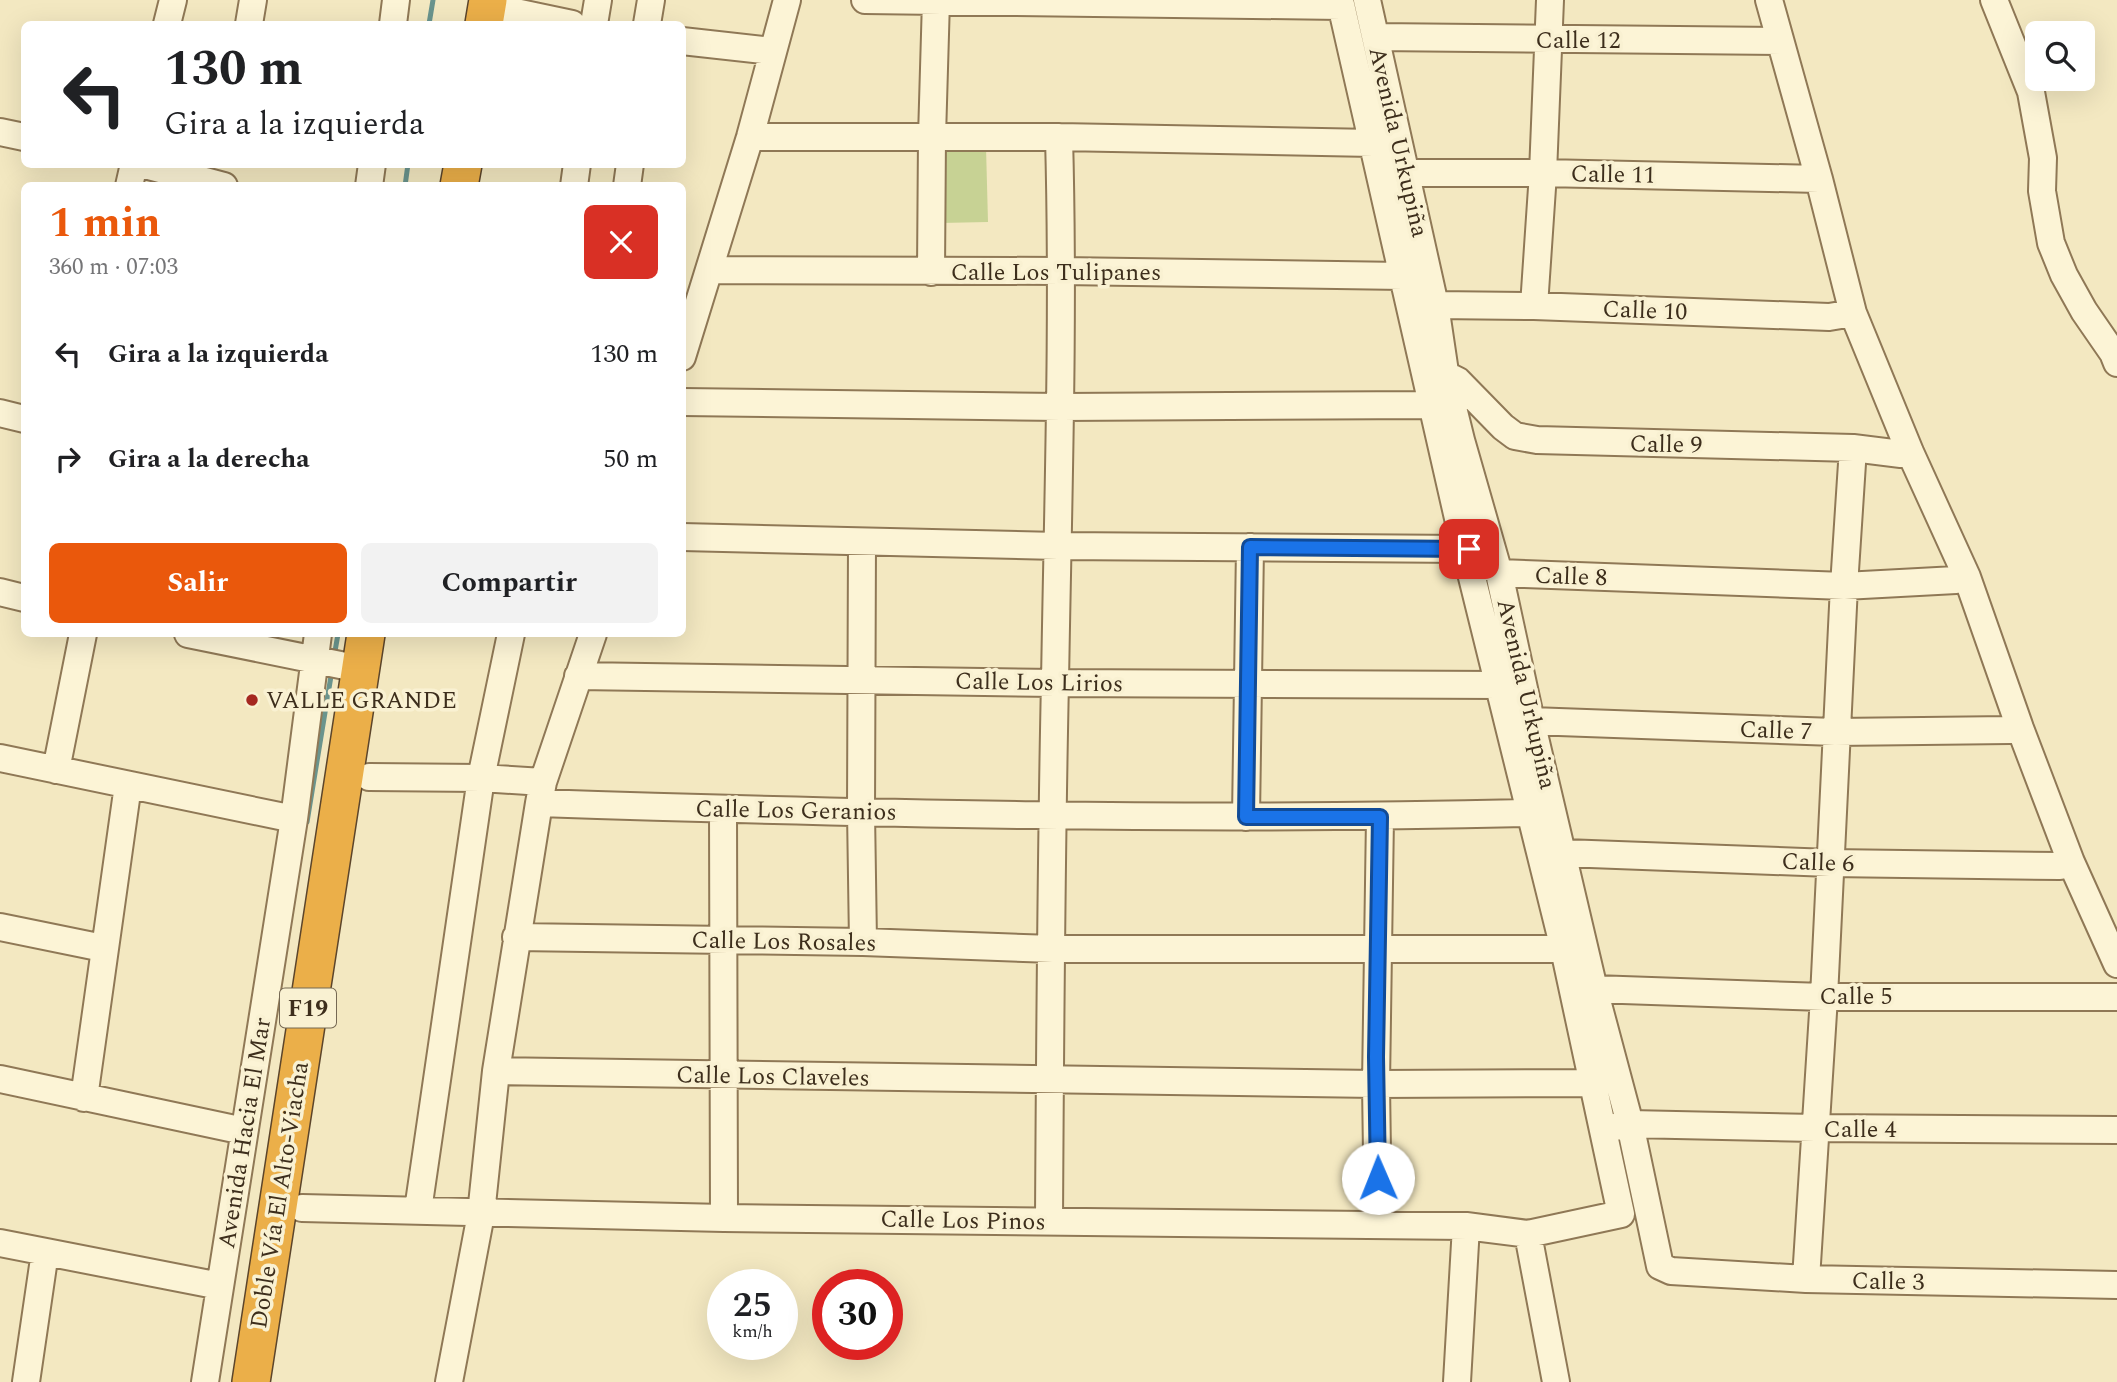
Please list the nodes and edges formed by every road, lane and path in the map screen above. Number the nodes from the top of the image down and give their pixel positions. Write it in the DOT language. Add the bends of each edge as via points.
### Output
graph roads {
  1 [pos="173,0"];
  2 [pos="253,0"];
  3 [pos="396,0"];
  4 [pos="598,0"];
  5 [pos="651,0"];
  6 [pos="787,0"];
  7 [pos="865,0"];
  8 [pos="1550,0"];
  9 [pos="1769,0"];
  10 [pos="1994,0"];
  11 [pos="936,1"];
  12 [pos="1349,2"];
  13 [pos="476,11"];
  14 [pos="168,21"];
  15 [pos="250,21"];
  16 [pos="393,21"];
  17 [pos="550,21"];
  18 [pos="594,21"];
  19 [pos="648,21"];
  20 [pos="1376,37"];
  21 [pos="686,41"];
  22 [pos="1549,41"];
  23 [pos="1780,41"];
  24 [pos="772,51"];
  25 [pos="0,132"];
  26 [pos="21,136"];
  27 [pos="750,137"];
  28 [pos="932,137"];
  29 [pos="1059,137"];
  30 [pos="1373,144"];
  31 [pos="155,168"];
  32 [pos="1407,173"];
  33 [pos="1543,173"];
  34 [pos="1819,179"];
  35 [pos="204,182"];
  36 [pos="709,270"];
  37 [pos="1062,271"];
  38 [pos="931,272"];
  39 [pos="1403,276"];
  40 [pos="1436,305"];
  41 [pos="1534,306"];
  42 [pos="1853,313"];
  43 [pos="686,344"];
  44 [pos="2117,363"];
  45 [pos="1446,379"];
  46 [pos="686,402"];
  47 [pos="1432,405"];
  48 [pos="1061,407"];
  49 [pos="0,413"];
  50 [pos="21,418"];
  51 [pos="1853,448"];
  52 [pos="1910,452"];
  53 [pos="686,537"];
  54 [pos="862,542"];
  55 [pos="1058,546"];
  56 [pos="1250,547"];
  57 [pos="1465,549"];
  58 [pos="1499,573"];
  59 [pos="1967,577"];
  60 [pos="1843,586"];
  61 [pos="0,592"];
  62 [pos="21,597"];
  63 [pos="82,637"];
  64 [pos="211,637"];
  65 [pos="390,637"];
  66 [pos="510,637"];
  67 [pos="592,637"];
  68 [pos="339,654"];
  69 [pos="578,676"];
  70 [pos="860,680"];
  71 [pos="1055,683"];
  72 [pos="1248,684"];
  73 [pos="1500,685"];
  74 [pos="1531,721"];
  75 [pos="2020,728"];
  76 [pos="1836,732"];
  77 [pos="0,758"];
  78 [pos="56,770"];
  79 [pos="369,777"];
  80 [pos="481,778"];
  81 [pos="128,785"];
  82 [pos="541,792"];
  83 [pos="723,809"];
  84 [pos="860,812"];
  85 [pos="1530,813"];
  86 [pos="1053,815"];
  87 [pos="1246,817"];
  88 [pos="1380,817"];
  89 [pos="294,819"];
  90 [pos="1564,853"];
  91 [pos="2071,862"];
  92 [pos="1830,863"];
  93 [pos="0,927"];
  94 [pos="516,937"];
  95 [pos="724,940"];
  96 [pos="863,942"];
  97 [pos="103,948"];
  98 [pos="1053,949"];
  99 [pos="1564,949"];
  100 [pos="1378,950"];
  101 [pos="2117,964"];
  102 [pos="1594,989"];
  103 [pos="1824,997"];
  104 [pos="2117,997"];
  105 [pos="496,1071"];
  106 [pos="723,1076"];
  107 [pos="0,1079"];
  108 [pos="1050,1080"];
  109 [pos="1594,1083"];
  110 [pos="1376,1084"];
  111 [pos="84,1098"];
  112 [pos="1630,1124"];
  113 [pos="1815,1128"];
  114 [pos="1603,1129"];
  115 [pos="2117,1130"];
  116 [pos="244,1131"];
  117 [pos="302,1208"];
  118 [pos="418,1210"];
  119 [pos="481,1214"];
  120 [pos="724,1218"];
  121 [pos="1049,1221"];
  122 [pos="1378,1224"];
  123 [pos="1466,1226"];
  124 [pos="1528,1234"];
  125 [pos="0,1243"];
  126 [pos="45,1252"];
  127 [pos="1660,1266"];
  128 [pos="1806,1279"];
  129 [pos="2117,1285"];
  130 [pos="220,1286"];
  131 [pos="26,1382"];
  132 [pos="205,1382"];
  133 [pos="251,1382"];
  134 [pos="275,1382"];
  135 [pos="449,1382"];
  136 [pos="1457,1382"];
  137 [pos="1556,1382"];
  1 -- 14 [label="street"];
  2 -- 15 [label="street"];
  3 -- 16 [label="street"];
  4 -- 18 [label="street"];
  5 -- 19 [label="street"];
  6 -- 24 [label="street"];
  7 -- 11 [label="street"];
  8 -- 22 [label="street"];
  9 -- 23 [label="street"];
  10 -- 44 [label="street" via="2031,92 2051,243 2064,275"];
  11 -- 12 [label="street"];
  11 -- 28 [label="street"];
  12 -- 20 [label="street, Avenida Urkupiña"];
  12 -- 30 [label="street"];
  13 -- 17 [label="street"];
  20 -- 22 [label="street, Calle 12"];
  20 -- 32 [label="street, Avenida Urkupiña"];
  21 -- 24 [label="street"];
  22 -- 23 [label="street, Calle 12"];
  22 -- 33 [label="street"];
  23 -- 34 [label="street"];
  24 -- 27 [label="street"];
  25 -- 26 [label="street"];
  27 -- 28 [label="street"];
  27 -- 36 [label="street"];
  28 -- 29 [label="street"];
  28 -- 38 [label="street"];
  29 -- 30 [label="street"];
  29 -- 37 [label="street"];
  30 -- 39 [label="street"];
  31 -- 35 [label="street"];
  32 -- 33 [label="street, Calle 11"];
  32 -- 40 [label="street, Avenida Urkupiña"];
  33 -- 34 [label="street, Calle 11"];
  33 -- 41 [label="street"];
  34 -- 42 [label="street"];
  36 -- 38 [label="street, Calle Los Tulipanes"];
  36 -- 43 [label="street"];
  37 -- 38 [label="street, Calle Los Tulipanes"];
  37 -- 39 [label="street, Calle Los Tulipanes"];
  37 -- 48 [label="street"];
  39 -- 47 [label="street"];
  40 -- 41 [label="street, Calle 10"];
  40 -- 45 [label="street, Avenida Urkupiña"];
  41 -- 42 [label="street, Calle 10" via="1829,317"];
  42 -- 52 [label="street"];
  45 -- 51 [label="street, Calle 9" via="1458,381 1515,436 1537,440"];
  45 -- 58 [label="street, Avenida Urkupiña"];
  46 -- 48 [label="street"];
  47 -- 48 [label="street"];
  47 -- 57 [label="street"];
  48 -- 55 [label="street"];
  49 -- 50 [label="street"];
  51 -- 52 [label="street, Calle 9"];
  51 -- 60 [label="street"];
  52 -- 59 [label="street"];
  53 -- 54 [label="street"];
  54 -- 55 [label="street"];
  54 -- 70 [label="street"];
  55 -- 56 [label="street"];
  55 -- 71 [label="street"];
  56 -- 57 [label="street"];
  56 -- 72 [label="street"];
  57 -- 58 [label="street, Calle 8"];
  57 -- 73 [label="street"];
  58 -- 60 [label="street, Calle 8"];
  58 -- 74 [label="street, Avenida Urkupiña"];
  59 -- 60 [label="street, Calle 8"];
  59 -- 75 [label="street"];
  60 -- 76 [label="street"];
  61 -- 62 [label="street"];
  63 -- 78 [label="street"];
  64 -- 68 [label="street"];
  65 -- 79 [label="highway, Doble Vía El Alto-Viacha / F19"];
  66 -- 80 [label="street"];
  67 -- 69 [label="street"];
  68 -- 89 [label="street, Avenida Hacia El Mar"];
  68 -- 133 [label="highway, Doble Vía El Alto-Viacha / F19"];
  69 -- 70 [label="street, Calle Los Lirios"];
  69 -- 82 [label="street"];
  70 -- 71 [label="street, Calle Los Lirios"];
  70 -- 84 [label="street"];
  71 -- 72 [label="street, Calle Los Lirios"];
  71 -- 86 [label="street"];
  72 -- 73 [label="street, Calle Los Lirios"];
  72 -- 87 [label="street"];
  73 -- 85 [label="street"];
  74 -- 76 [label="street, Calle 7"];
  74 -- 90 [label="street, Avenida Urkupiña"];
  75 -- 76 [label="street, Calle 7"];
  75 -- 91 [label="street"];
  76 -- 92 [label="street"];
  77 -- 78 [label="street"];
  78 -- 81 [label="street"];
  79 -- 80 [label="street, Calle Los Geranios"];
  79 -- 117 [label="highway, Doble Vía El Alto-Viacha / F19"];
  80 -- 82 [label="street, Calle Los Geranios"];
  80 -- 118 [label="street"];
  81 -- 89 [label="street"];
  81 -- 97 [label="street"];
  82 -- 83 [label="street, Calle Los Geranios"];
  82 -- 94 [label="street"];
  83 -- 84 [label="street, Calle Los Geranios"];
  83 -- 95 [label="street"];
  84 -- 86 [label="street, Calle Los Geranios"];
  84 -- 96 [label="street"];
  85 -- 88 [label="street, Calle Los Geranios"];
  85 -- 99 [label="street"];
  86 -- 87 [label="street, Calle Los Geranios"];
  86 -- 98 [label="street"];
  87 -- 88 [label="street, Calle Los Geranios"];
  88 -- 100 [label="street"];
  89 -- 116 [label="street, Avenida Hacia El Mar"];
  90 -- 92 [label="street, Calle 6"];
  90 -- 102 [label="street, Avenida Urkupiña"];
  91 -- 92 [label="street, Calle 6" via="2060,866"];
  91 -- 101 [label="street"];
  92 -- 103 [label="street"];
  93 -- 97 [label="street"];
  94 -- 95 [label="street, Calle Los Rosales"];
  94 -- 105 [label="street"];
  95 -- 96 [label="street, Calle Los Rosales"];
  95 -- 106 [label="street"];
  96 -- 98 [label="street, Calle Los Rosales"];
  97 -- 111 [label="street"];
  98 -- 100 [label="street, Calle Los Rosales"];
  98 -- 108 [label="street"];
  99 -- 100 [label="street, Calle Los Rosales"];
  99 -- 109 [label="street"];
  100 -- 110 [label="street"];
  102 -- 103 [label="street, Calle 5"];
  102 -- 112 [label="street, Avenida Urkupiña"];
  103 -- 104 [label="street, Calle 5"];
  103 -- 113 [label="street"];
  105 -- 106 [label="street, Calle Los Claveles"];
  105 -- 119 [label="street"];
  106 -- 108 [label="street, Calle Los Claveles"];
  106 -- 120 [label="street"];
  107 -- 111 [label="street"];
  108 -- 110 [label="street, Calle Los Claveles"];
  108 -- 121 [label="street"];
  109 -- 110 [label="street, Calle Los Claveles"];
  109 -- 114 [label="street"];
  110 -- 122 [label="street"];
  111 -- 116 [label="street"];
  112 -- 113 [label="street, Calle 4"];
  112 -- 114 [label="street, Calle 4"];
  112 -- 127 [label="street, Avenida Urkupiña"];
  113 -- 115 [label="street, Calle 4"];
  113 -- 128 [label="street"];
  114 -- 124 [label="street, Calle Los Pinos" via="1621,1214"];
  116 -- 130 [label="street, Avenida Hacia El Mar"];
  117 -- 118 [label="street, Calle Los Pinos"];
  117 -- 134 [label="highway, Doble Vía El Alto-Viacha / F19"];
  118 -- 119 [label="street, Calle Los Pinos"];
  119 -- 120 [label="street, Calle Los Pinos"];
  119 -- 135 [label="street"];
  120 -- 121 [label="street, Calle Los Pinos"];
  121 -- 122 [label="street, Calle Los Pinos"];
  122 -- 123 [label="street, Calle Los Pinos"];
  123 -- 124 [label="street, Calle Los Pinos"];
  123 -- 136 [label="street"];
  124 -- 137 [label="street"];
  125 -- 126 [label="street"];
  126 -- 130 [label="street"];
  126 -- 131 [label="street"];
  127 -- 128 [label="street, Calle 3" via="1671,1271"];
  128 -- 129 [label="street, Calle 3"];
  130 -- 132 [label="street, Avenida Hacia El Mar"];
}
